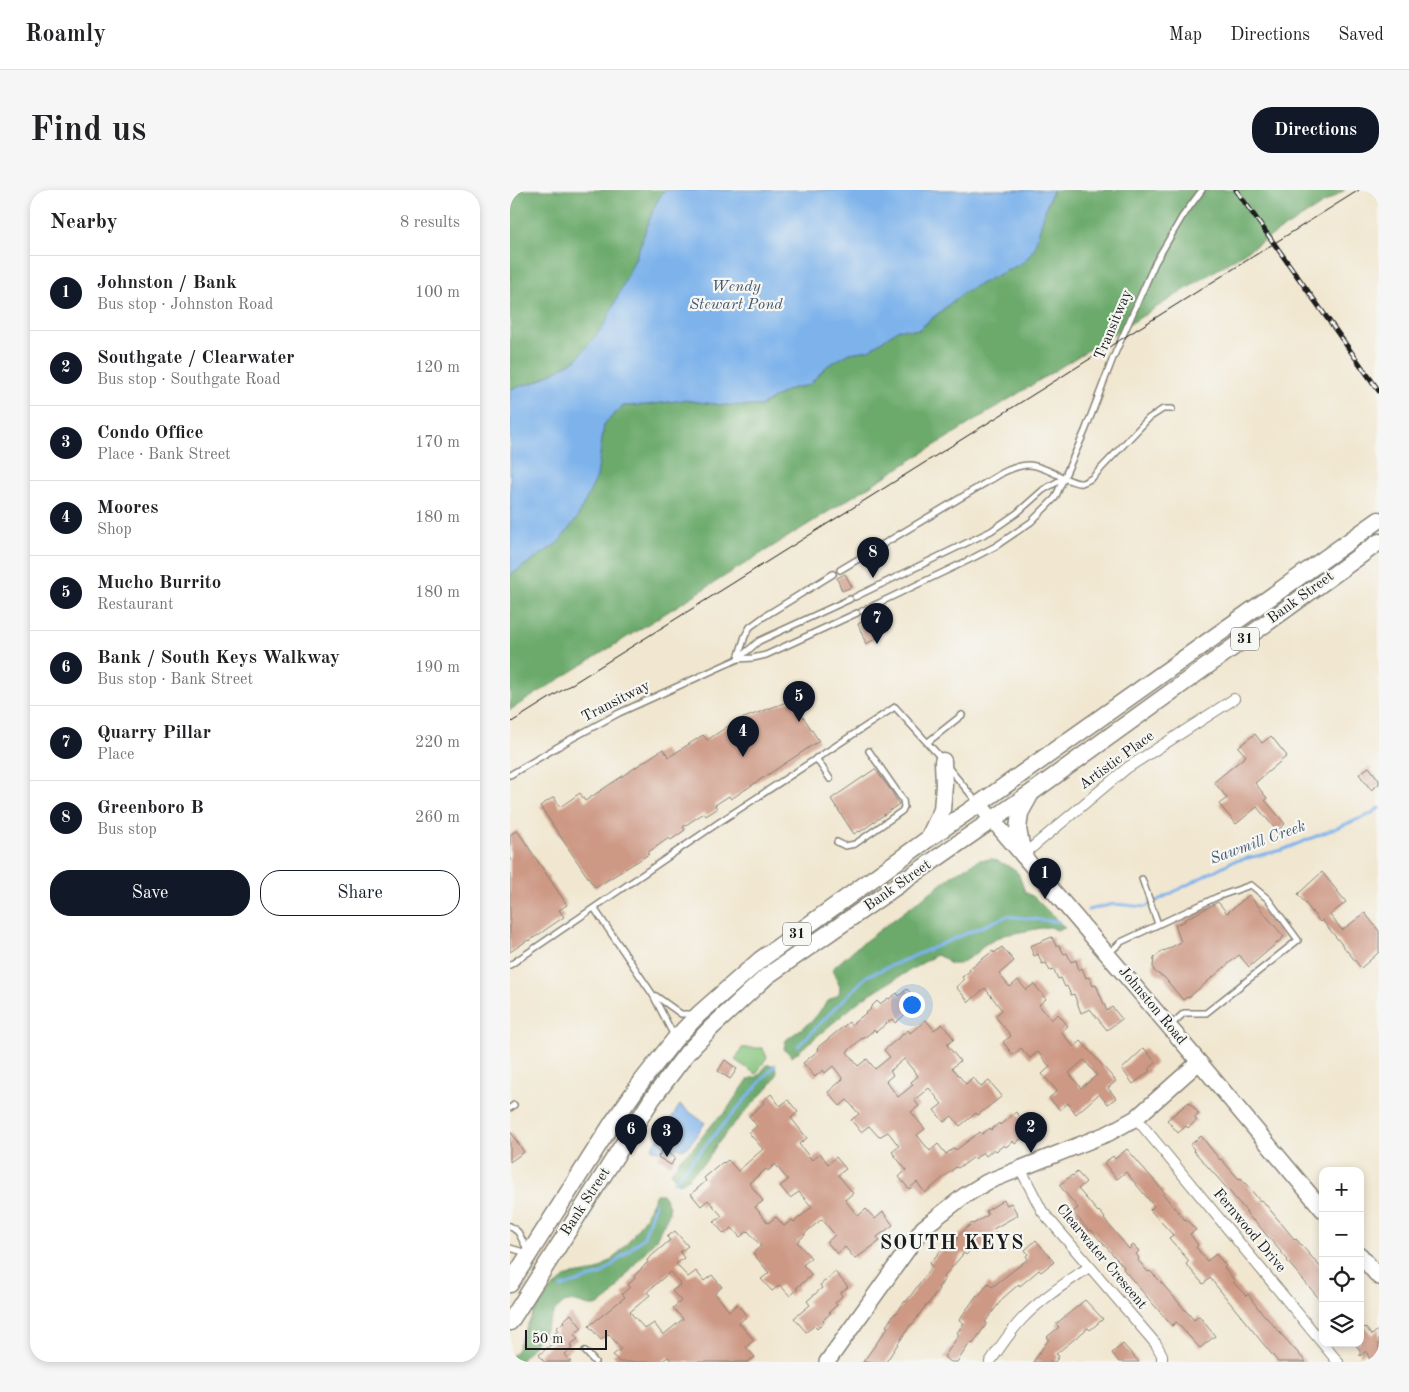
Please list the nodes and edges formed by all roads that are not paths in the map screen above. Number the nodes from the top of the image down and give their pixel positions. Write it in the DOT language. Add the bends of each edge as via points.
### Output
graph roads {
  1 [pos="1202,190"];
  2 [pos="1172,409"];
  3 [pos="1064,478"];
  4 [pos="1379,520"];
  5 [pos="1379,542"];
  6 [pos="840,570"];
  7 [pos="833,574"];
  8 [pos="738,659"];
  9 [pos="1234,699"];
  10 [pos="962,715"];
  11 [pos="928,742"];
  12 [pos="869,751"];
  13 [pos="816,758"];
  14 [pos="943,761"];
  15 [pos="510,775"];
  16 [pos="830,779"];
  17 [pos="1031,793"];
  18 [pos="979,804"];
  19 [pos="992,820"];
  20 [pos="928,839"];
  21 [pos="837,842"];
  22 [pos="1023,855"];
  23 [pos="1142,879"];
  24 [pos="594,908"];
  25 [pos="1158,924"];
  26 [pos="1107,954"];
  27 [pos="510,965"];
  28 [pos="654,995"];
  29 [pos="699,1014"];
  30 [pos="1169,1027"];
  31 [pos="676,1039"];
  32 [pos="1199,1062"];
  33 [pos="1136,1118"];
  34 [pos="1020,1168"];
  35 [pos="1319,1205"];
  36 [pos="510,1226"];
  37 [pos="510,1248"];
  38 [pos="530,1254"];
  39 [pos="1362,1257"];
  40 [pos="546,1266"];
  41 [pos="1089,1267"];
  42 [pos="1379,1277"];
  43 [pos="510,1284"];
  44 [pos="510,1322"];
  45 [pos="585,1351"];
  46 [pos="595,1362"];
  47 [pos="827,1362"];
  48 [pos="990,1362"];
  49 [pos="1162,1362"];
  50 [pos="1338,1362"];
  1 -- 3 [label="lane, Transitway" via="1155,263"];
  2 -- 3 [label="lane" via="1163,409 1149,418 1088,480 1075,483"];
  3 -- 6 [label="lane" via="1030,465 1007,471"];
  3 -- 8 [label="lane, Transitway" via="1042,490 991,531 759,641"];
  3 -- 8 [label="lane, Transitway" via="1055,498 1031,522 971,559 766,655"];
  4 -- 18 [label="main road, Bank Street / 31"];
  5 -- 17 [label="main road, Bank Street / 31"];
  7 -- 8 [label="lane" via="750,627"];
  8 -- 15 [label="lane, Transitway" via="619,713"];
  9 -- 22 [label="street, Artistic Place" via="1127,768"];
  10 -- 11 [label="lane"];
  11 -- 13 [label="lane" via="896,707"];
  11 -- 14 [label="lane"];
  12 -- 21 [label="lane" via="904,806 902,811 855,844 845,846"];
  13 -- 16 [label="lane"];
  13 -- 24 [label="lane"];
  14 -- 18 [label="lane"];
  14 -- 20 [label="main road" via="942,810"];
  17 -- 19 [label="main road, Bank Street / 31"];
  17 -- 22 [label="main road" via="1020,813 1018,830"];
  18 -- 19 [label="street, Johnston Road"];
  18 -- 20 [label="main road, Bank Street / 31"];
  19 -- 22 [label="street, Johnston Road"];
  19 -- 40 [label="main road, Bank Street / 31" via="767,976 711,1028 687,1053 652,1100"];
  20 -- 29 [label="main road, Bank Street / 31" via="760,960"];
  22 -- 26 [label="street, Johnston Road"];
  23 -- 25 [label="lane"];
  24 -- 27 [label="lane"];
  24 -- 28 [label="lane"];
  25 -- 26 [label="lane" via="1121,942"];
  25 -- 30 [label="lane" via="1251,885 1268,899 1298,940 1206,1013 1184,1013"];
  26 -- 30 [label="street, Johnston Road"];
  28 -- 29 [label="lane" via="681,1014"];
  28 -- 31 [label="lane"];
  29 -- 31 [label="main road, Bank Street / 31"];
  30 -- 32 [label="street, Johnston Road"];
  31 -- 38 [label="main road, Bank Street / 31" via="613,1122"];
  32 -- 33 [label="street"];
  32 -- 35 [label="street, Johnston Road"];
  33 -- 34 [label="street" via="1109,1133"];
  33 -- 50 [label="street, Fernwood Drive"];
  34 -- 41 [label="street, Clearwater Crescent" via="1042,1211"];
  34 -- 47 [label="street" via="964,1196 923,1228"];
  36 -- 38 [label="lane" via="518,1232"];
  37 -- 38 [label="lane"];
  38 -- 40 [label="main road"];
  38 -- 43 [label="main road, Bank Street / 31"];
  39 -- 42 [label="street"];
  40 -- 44 [label="main road, Bank Street / 31"];
  41 -- 48 [label="street" via="1022,1319"];
  41 -- 49 [label="street, Clearwater Crescent" via="1156,1344"];
  45 -- 46 [label="lane"];
}
